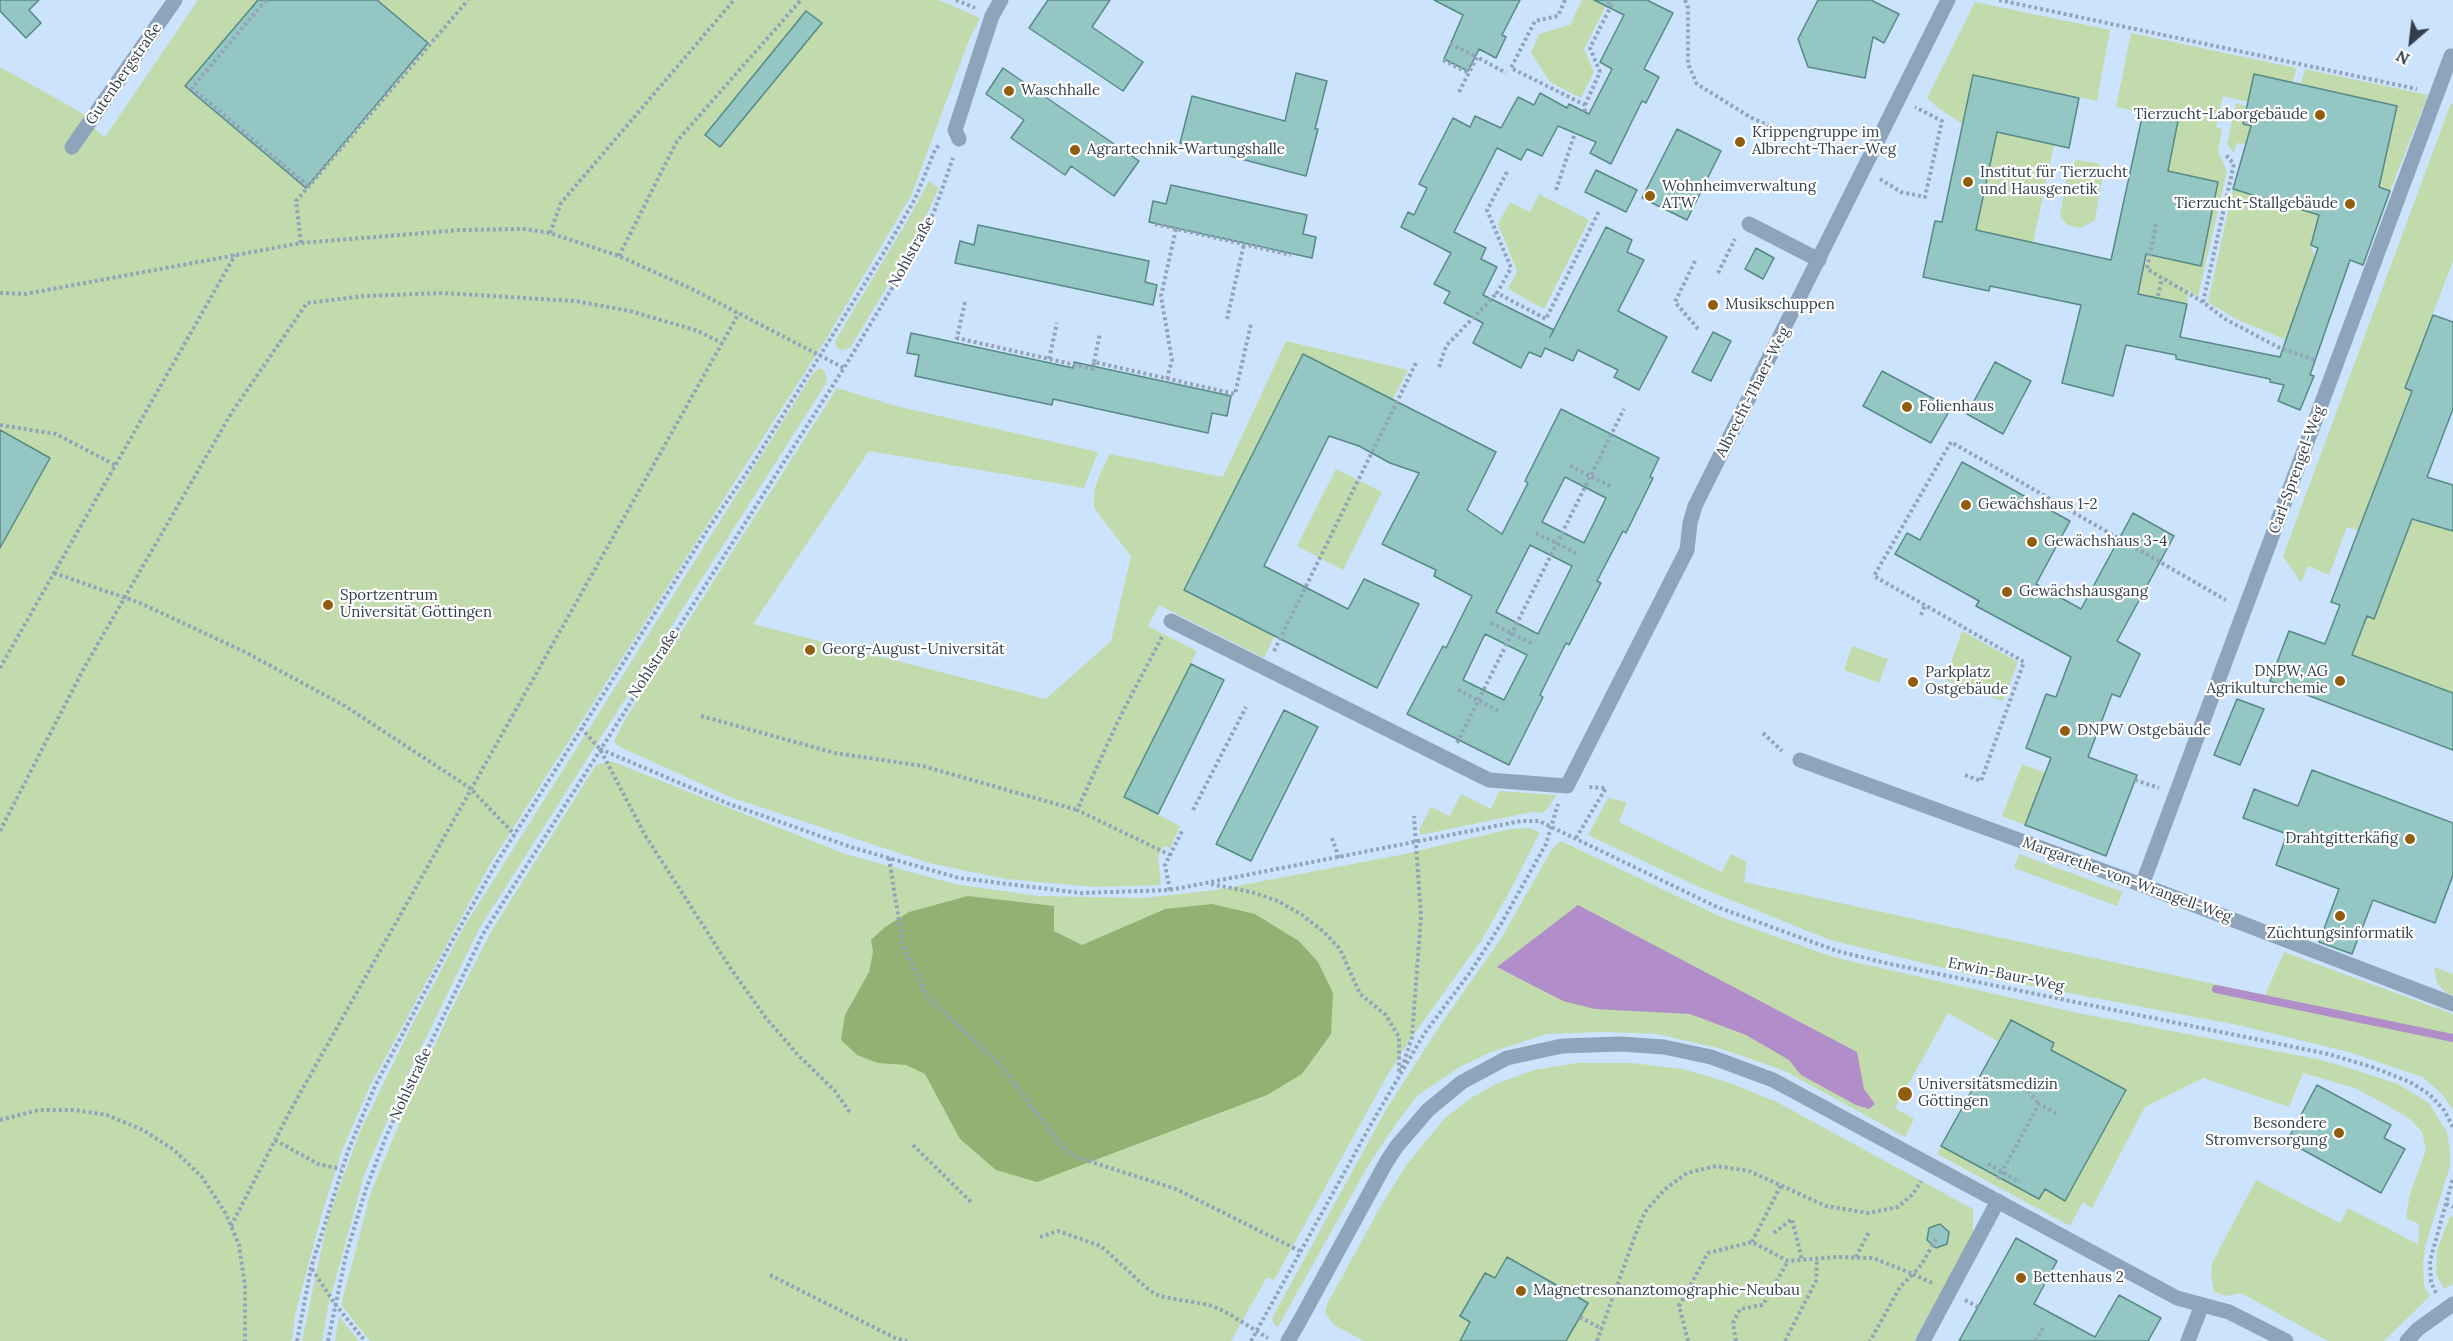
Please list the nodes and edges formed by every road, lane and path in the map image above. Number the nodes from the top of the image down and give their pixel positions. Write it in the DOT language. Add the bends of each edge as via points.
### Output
graph roads {
  1 [pos="175,0"];
  2 [pos="266,0"];
  3 [pos="468,0"];
  4 [pos="734,0"];
  5 [pos="801,0"];
  6 [pos="1001,0"];
  7 [pos="1565,0"];
  8 [pos="1604,0"];
  9 [pos="1685,0"];
  10 [pos="1948,0"];
  11 [pos="1999,0"];
  12 [pos="1613,2"];
  13 [pos="1450,44"];
  14 [pos="2452,56"];
  15 [pos="1477,57"];
  16 [pos="1443,60"];
  17 [pos="1469,73"];
  18 [pos="1506,73"];
  19 [pos="1459,92"];
  20 [pos="2437,94"];
  21 [pos="1899,99"];
  22 [pos="1585,105"];
  23 [pos="1585,113"];
  24 [pos="1575,133"];
  25 [pos="957,134"];
  26 [pos="1794,138"];
  27 [pos="72,147"];
  28 [pos="2226,155"];
  29 [pos="1864,169"];
  30 [pos="1507,172"];
  31 [pos="308,186"];
  32 [pos="1556,190"];
  33 [pos="1599,211"];
  34 [pos="1155,224"];
  35 [pos="1749,224"];
  36 [pos="2156,224"];
  37 [pos="1176,229"];
  38 [pos="550,234"];
  39 [pos="301,243"];
  40 [pos="1244,244"];
  41 [pos="235,254"];
  42 [pos="1291,255"];
  43 [pos="618,256"];
  44 [pos="1819,260"];
  45 [pos="1695,261"];
  46 [pos="1718,273"];
  47 [pos="2162,278"];
  48 [pos="0,293"];
  49 [pos="1497,293"];
  50 [pos="2158,296"];
  51 [pos="965,302"];
  52 [pos="2203,302"];
  53 [pos="739,313"];
  54 [pos="1227,319"];
  55 [pos="1057,323"];
  56 [pos="1251,324"];
  57 [pos="1699,330"];
  58 [pos="1100,333"];
  59 [pos="722,343"];
  60 [pos="820,355"];
  61 [pos="1049,359"];
  62 [pos="1417,361"];
  63 [pos="1094,362"];
  64 [pos="1439,367"];
  65 [pos="2335,367"];
  66 [pos="844,368"];
  67 [pos="1167,379"];
  68 [pos="1624,409"];
  69 [pos="0,425"];
  70 [pos="115,465"];
  71 [pos="1570,466"];
  72 [pos="1591,476"];
  73 [pos="1612,487"];
  74 [pos="1536,533"];
  75 [pos="1557,544"];
  76 [pos="1578,554"];
  77 [pos="54,573"];
  78 [pos="125,598"];
  79 [pos="1925,605"];
  80 [pos="2244,610"];
  81 [pos="1921,615"];
  82 [pos="1171,621"];
  83 [pos="1491,623"];
  84 [pos="1512,633"];
  85 [pos="1533,644"];
  86 [pos="0,668"];
  87 [pos="1265,668"];
  88 [pos="1458,690"];
  89 [pos="1478,701"];
  90 [pos="1246,707"];
  91 [pos="1499,711"];
  92 [pos="701,716"];
  93 [pos="581,728"];
  94 [pos="1763,733"];
  95 [pos="600,749"];
  96 [pos="1794,758"];
  97 [pos="1448,760"];
  98 [pos="1965,775"];
  99 [pos="470,788"];
  100 [pos="1606,788"];
  101 [pos="1077,810"];
  102 [pos="1193,810"];
  103 [pos="1414,816"];
  104 [pos="1552,827"];
  105 [pos="1183,829"];
  106 [pos="0,831"];
  107 [pos="515,835"];
  108 [pos="1332,838"];
  109 [pos="1576,838"];
  110 [pos="1417,842"];
  111 [pos="1170,855"];
  112 [pos="889,858"];
  113 [pos="1339,858"];
  114 [pos="1209,884"];
  115 [pos="2142,885"];
  116 [pos="1170,890"];
  117 [pos="2453,1004"];
  118 [pos="1399,1076"];
  119 [pos="2028,1091"];
  120 [pos="2039,1104"];
  121 [pos="851,1114"];
  122 [pos="2058,1114"];
  123 [pos="0,1120"];
  124 [pos="2453,1127"];
  125 [pos="275,1140"];
  126 [pos="913,1145"];
  127 [pos="1988,1164"];
  128 [pos="1931,1165"];
  129 [pos="341,1169"];
  130 [pos="2002,1171"];
  131 [pos="2453,1178"];
  132 [pos="2020,1182"];
  133 [pos="1781,1185"];
  134 [pos="1993,1199"];
  135 [pos="972,1203"];
  136 [pos="2446,1204"];
  137 [pos="2453,1207"];
  138 [pos="231,1226"];
  139 [pos="1869,1232"];
  140 [pos="1774,1233"];
  141 [pos="1040,1237"];
  142 [pos="1752,1242"];
  143 [pos="1300,1251"];
  144 [pos="1856,1257"];
  145 [pos="1802,1260"];
  146 [pos="1817,1260"];
  147 [pos="1788,1261"];
  148 [pos="311,1268"];
  149 [pos="770,1275"];
  150 [pos="335,1304"];
  151 [pos="2202,1305"];
  152 [pos="2448,1306"];
  153 [pos="1580,1317"];
  154 [pos="2044,1326"];
  155 [pos="1602,1329"];
  156 [pos="1256,1331"];
  157 [pos="245,1341"];
  158 [pos="297,1341"];
  159 [pos="328,1341"];
  160 [pos="365,1341"];
  161 [pos="906,1341"];
  162 [pos="1251,1341"];
  163 [pos="1274,1341"];
  164 [pos="1288,1341"];
  165 [pos="1597,1341"];
  166 [pos="1688,1341"];
  167 [pos="1736,1341"];
  168 [pos="1785,1341"];
  169 [pos="1870,1341"];
  170 [pos="1923,1341"];
  171 [pos="2036,1341"];
  172 [pos="2188,1341"];
  173 [pos="2286,1341"];
  174 [pos="2407,1341"];
  1 -- 27 [label="street, Gutenbergstraße"];
  2 -- 31 [label="path" via="192,88"];
  3 -- 31 [label="path"];
  4 -- 38 [label="path" via="561,202"];
  5 -- 43 [label="path" via="677,141"];
  6 -- 25 [label="street" via="992,16"];
  7 -- 22 [label="path" via="1558,16 1535,21 1511,68"];
  8 -- 12 [label="path"];
  9 -- 26 [label="path" via="1688,64 1696,84"];
  10 -- 21 [label="street, Albrecht-Thaer-Weg"];
  11 -- 20 [label="path"];
  12 -- 22 [label="path" via="1590,48 1600,72"];
  13 -- 15 [label="path"];
  14 -- 20 [label="street, Carl-Sprengel-Weg"];
  15 -- 17 [label="path"];
  15 -- 18 [label="path"];
  16 -- 17 [label="path"];
  17 -- 19 [label="path"];
  20 -- 65 [label="street, Carl-Sprengel-Weg"];
  21 -- 29 [label="street, Albrecht-Thaer-Weg"];
  21 -- 29 [label="path" via="1942,121 1925,197 1901,192"];
  22 -- 23 [label="path"];
  24 -- 32 [label="path"];
  25 -- 60 [label="path" via="935,150 915,199"];
  25 -- 66 [label="path, Nohlstraße" via="930,220"];
  28 -- 52 [label="path" via="2234,164"];
  29 -- 44 [label="street, Albrecht-Thaer-Weg"];
  30 -- 49 [label="path" via="1487,210 1511,268"];
  31 -- 39 [label="path" via="296,201"];
  33 -- 49 [label="path" via="1546,320"];
  34 -- 37 [label="path"];
  35 -- 44 [label="street"];
  35 -- 46 [label="path" via="1741,228"];
  36 -- 47 [label="path" via="2147,269"];
  37 -- 40 [label="path"];
  37 -- 67 [label="path" via="1161,296 1172,360"];
  38 -- 39 [label="path" via="524,229 461,230"];
  38 -- 43 [label="path"];
  39 -- 41 [label="path"];
  40 -- 42 [label="path"];
  40 -- 54 [label="path"];
  41 -- 48 [label="path" via="25,294"];
  41 -- 70 [label="path"];
  43 -- 53 [label="path"];
  44 -- 97 [label="street, Albrecht-Thaer-Weg" via="1695,506 1687,550 1567,786 1489,780"];
  45 -- 57 [label="path" via="1675,302"];
  47 -- 50 [label="path"];
  47 -- 52 [label="path"];
  49 -- 64 [label="path" via="1446,346"];
  51 -- 61 [label="path" via="957,338"];
  52 -- 65 [label="path" via="2225,319 2278,347"];
  53 -- 59 [label="path"];
  53 -- 60 [label="path"];
  55 -- 61 [label="path"];
  56 -- 67 [label="path" via="1235,394"];
  58 -- 63 [label="path"];
  59 -- 78 [label="path" via="630,311 575,301 442,293 307,303 232,412"];
  59 -- 99 [label="path"];
  60 -- 66 [label="path"];
  60 -- 93 [label="path"];
  61 -- 63 [label="path" via="1093,369"];
  62 -- 87 [label="path"];
  63 -- 67 [label="path"];
  65 -- 80 [label="street, Carl-Sprengel-Weg"];
  66 -- 95 [label="path, Nohlstraße"];
  68 -- 72 [label="path"];
  69 -- 70 [label="path" via="56,434"];
  70 -- 77 [label="path"];
  71 -- 72 [label="path"];
  72 -- 73 [label="path"];
  72 -- 75 [label="path"];
  74 -- 75 [label="path"];
  75 -- 76 [label="path"];
  75 -- 84 [label="path"];
  77 -- 78 [label="path"];
  77 -- 86 [label="path"];
  78 -- 99 [label="path" via="245,652 345,706"];
  78 -- 106 [label="path" via="84,668"];
  79 -- 80 [label="path" via="1874,576 1951,442"];
  79 -- 81 [label="path"];
  79 -- 98 [label="path" via="2024,662 1981,781"];
  80 -- 115 [label="street, Carl-Sprengel-Weg"];
  82 -- 87 [label="street"];
  82 -- 101 [label="path"];
  83 -- 84 [label="path"];
  84 -- 85 [label="path"];
  84 -- 89 [label="path"];
  87 -- 97 [label="street"];
  88 -- 89 [label="path"];
  89 -- 91 [label="path"];
  89 -- 97 [label="path"];
  90 -- 102 [label="path"];
  92 -- 101 [label="path" via="835,753 923,765"];
  93 -- 95 [label="path"];
  93 -- 107 [label="path"];
  94 -- 96 [label="path"];
  95 -- 112 [label="path, Erwin-Baur-Weg" via="729,804"];
  95 -- 121 [label="path" via="645,836 732,969 766,1018 835,1091"];
  95 -- 150 [label="path, Nohlstraße" via="483,934 439,1024 387,1134 366,1189"];
  96 -- 115 [label="street, Margarethe-von-Wrangell-Weg"];
  99 -- 107 [label="path"];
  99 -- 125 [label="path"];
  100 -- 109 [label="path"];
  101 -- 111 [label="path"];
  103 -- 110 [label="path"];
  104 -- 109 [label="path, Erwin-Baur-Weg"];
  104 -- 110 [label="path, Erwin-Baur-Weg" via="1539,821 1521,821"];
  104 -- 118 [label="path" via="1501,924"];
  105 -- 111 [label="path"];
  107 -- 129 [label="path" via="447,950 375,1086"];
  108 -- 113 [label="path"];
  109 -- 124 [label="path, Erwin-Baur-Weg" via="1717,907 1837,951 2328,1054 2372,1067 2429,1094"];
  110 -- 113 [label="path, Erwin-Baur-Weg"];
  110 -- 118 [label="path" via="1420,916 1412,1037"];
  111 -- 116 [label="path" via="1165,865"];
  112 -- 116 [label="path, Erwin-Baur-Weg" via="959,878 1018,887 1082,893"];
  112 -- 143 [label="path" via="903,946 927,996 1001,1066 1062,1146 1073,1156 1176,1189"];
  113 -- 114 [label="path, Erwin-Baur-Weg"];
  114 -- 116 [label="path, Erwin-Baur-Weg"];
  114 -- 118 [label="path" via="1278,901 1302,915 1340,949 1360,994 1386,1015 1399,1037"];
  115 -- 117 [label="street, Margarethe-von-Wrangell-Weg"];
  118 -- 143 [label="path"];
  119 -- 120 [label="path"];
  120 -- 122 [label="path"];
  120 -- 130 [label="path"];
  123 -- 138 [label="path" via="39,1110 75,1110 107,1115 143,1130 174,1150 202,1177"];
  125 -- 129 [label="path" via="318,1164"];
  125 -- 138 [label="path"];
  126 -- 135 [label="path"];
  127 -- 130 [label="path"];
  128 -- 133 [label="path" via="1913,1194 1898,1207 1868,1214 1826,1206"];
  128 -- 134 [label="street"];
  128 -- 164 [label="street" via="1773,1080 1711,1057 1664,1047 1621,1044 1562,1046 1508,1058 1462,1082 1428,1110 1396,1146"];
  129 -- 148 [label="path"];
  130 -- 132 [label="path"];
  130 -- 134 [label="path"];
  131 -- 136 [label="path"];
  133 -- 142 [label="path"];
  133 -- 155 [label="path" via="1749,1171 1716,1166 1687,1173 1664,1190 1645,1212"];
  134 -- 151 [label="street" via="2177,1298"];
  134 -- 170 [label="street"];
  136 -- 137 [label="path"];
  136 -- 152 [label="path" via="2430,1261 2431,1282"];
  138 -- 157 [label="path" via="239,1245 245,1286"];
  139 -- 144 [label="path"];
  140 -- 145 [label="path" via="1792,1219"];
  141 -- 156 [label="path" via="1058,1231 1101,1246 1159,1296 1209,1305"];
  142 -- 147 [label="path"];
  142 -- 166 [label="path" via="1708,1252 1679,1306"];
  143 -- 156 [label="path"];
  144 -- 146 [label="path"];
  144 -- 169 [label="path" via="1873,1258 1913,1274 1900,1287"];
  145 -- 146 [label="path"];
  145 -- 147 [label="path"];
  146 -- 168 [label="path" via="1816,1281"];
  147 -- 167 [label="path" via="1763,1305 1740,1309 1733,1323"];
  148 -- 150 [label="path"];
  148 -- 158 [label="path"];
  149 -- 161 [label="path"];
  150 -- 159 [label="path, Nohlstraße"];
  150 -- 160 [label="path"];
  151 -- 172 [label="street"];
  151 -- 173 [label="street" via="2229,1312"];
  152 -- 174 [label="street"];
  153 -- 155 [label="path"];
  154 -- 171 [label="path"];
  155 -- 165 [label="path"];
  156 -- 162 [label="path"];
  156 -- 163 [label="path"];
}
